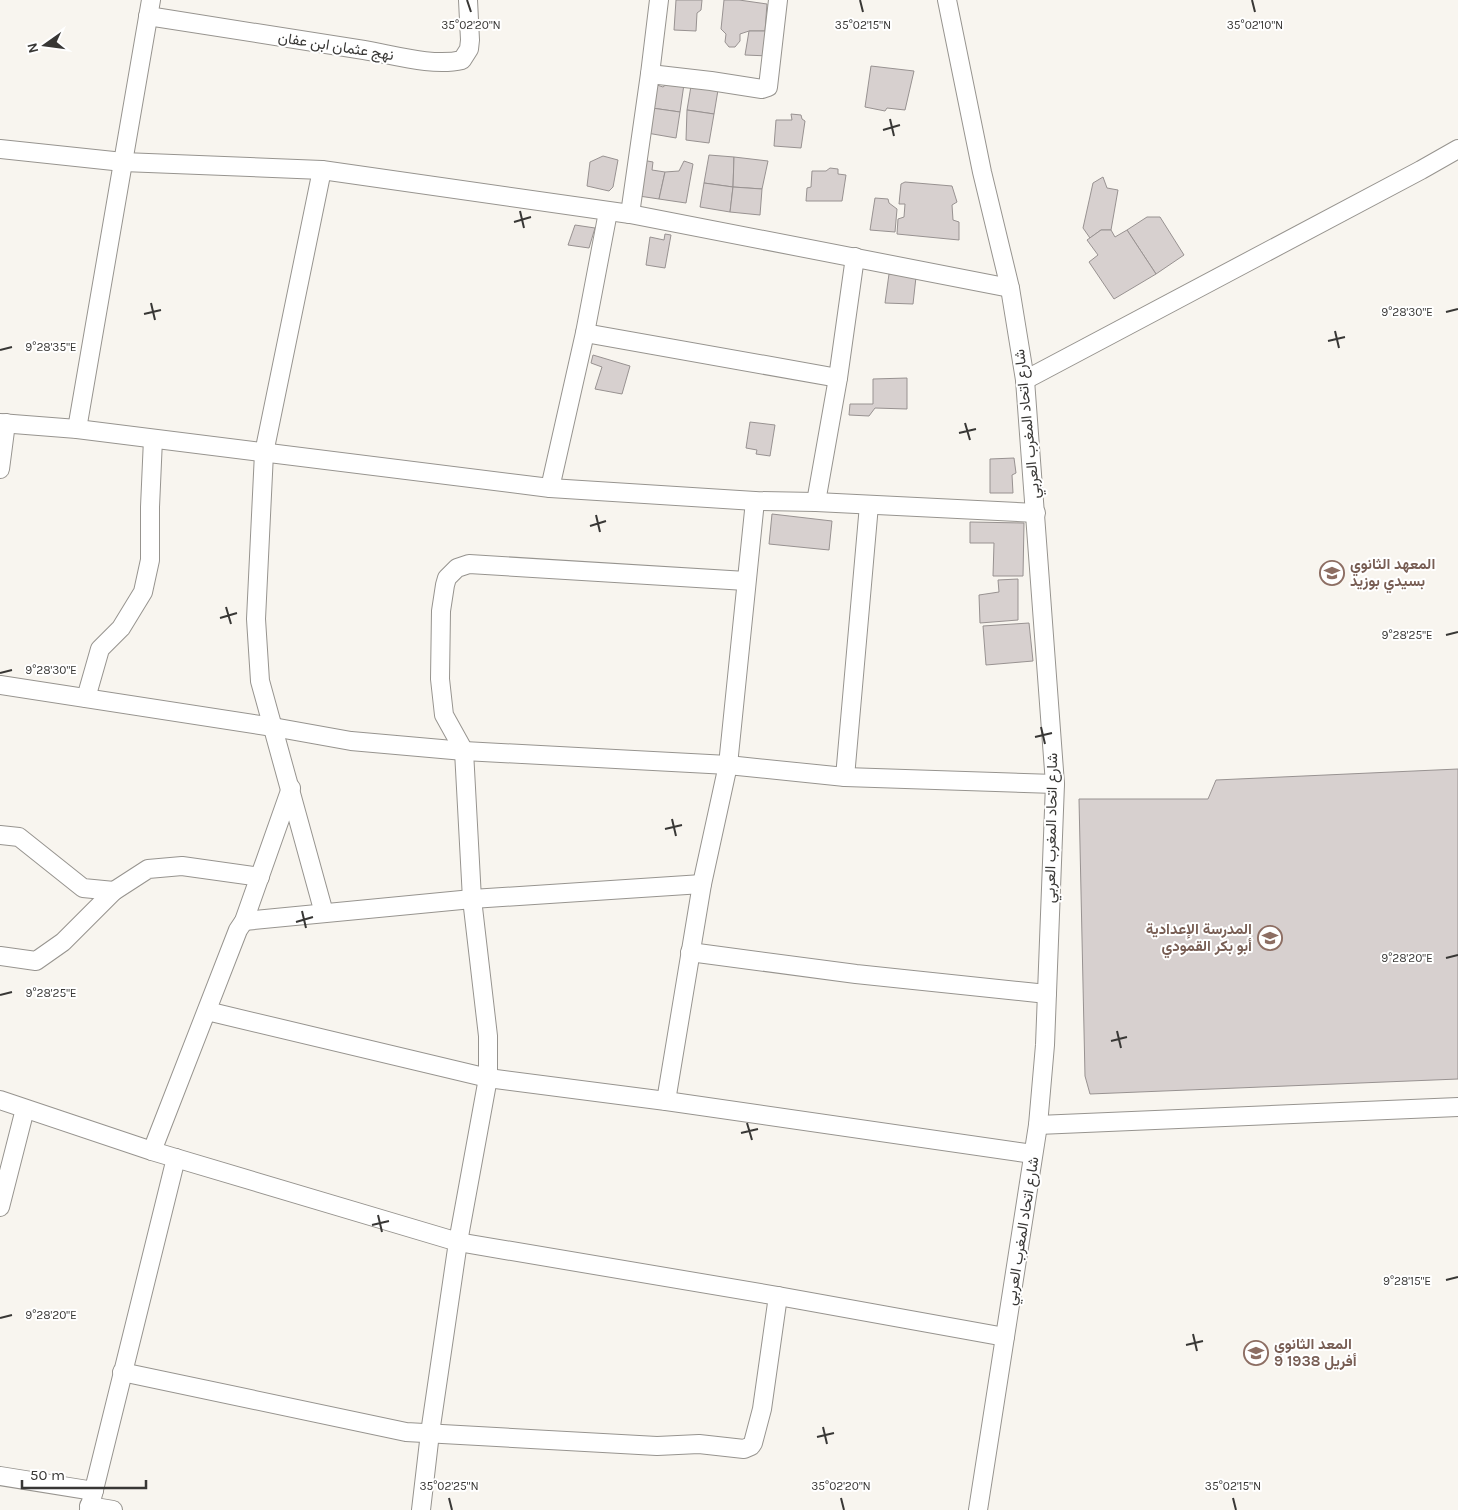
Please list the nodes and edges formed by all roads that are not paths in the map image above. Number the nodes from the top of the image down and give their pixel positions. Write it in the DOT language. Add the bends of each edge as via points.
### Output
graph roads {
  1 [pos="468,0"];
  2 [pos="659,0"];
  3 [pos="778,0"];
  4 [pos="947,0"];
  5 [pos="149,8"];
  6 [pos="650,74"];
  7 [pos="0,149"];
  8 [pos="1458,149"];
  9 [pos="123,162"];
  10 [pos="322,170"];
  11 [pos="608,212"];
  12 [pos="630,214"];
  13 [pos="855,257"];
  14 [pos="1010,288"];
  15 [pos="584,334"];
  16 [pos="838,378"];
  17 [pos="1025,380"];
  18 [pos="3,423"];
  19 [pos="77,429"];
  20 [pos="153,439"];
  21 [pos="264,453"];
  22 [pos="0,469"];
  23 [pos="550,488"];
  24 [pos="756,501"];
  25 [pos="816,502"];
  26 [pos="869,505"];
  27 [pos="1036,513"];
  28 [pos="746,581"];
  29 [pos="0,685"];
  30 [pos="86,698"];
  31 [pos="273,727"];
  32 [pos="464,751"];
  33 [pos="728,765"];
  34 [pos="845,777"];
  35 [pos="1055,784"];
  36 [pos="291,788"];
  37 [pos="0,834"];
  38 [pos="260,877"];
  39 [pos="702,884"];
  40 [pos="114,890"];
  41 [pos="472,899"];
  42 [pos="324,913"];
  43 [pos="244,921"];
  44 [pos="690,952"];
  45 [pos="0,956"];
  46 [pos="1047,994"];
  47 [pos="206,1012"];
  48 [pos="488,1078"];
  49 [pos="0,1100"];
  50 [pos="666,1101"];
  51 [pos="1458,1106"];
  52 [pos="25,1109"];
  53 [pos="1038,1124"];
  54 [pos="152,1151"];
  55 [pos="1034,1154"];
  56 [pos="176,1158"];
  57 [pos="0,1207"];
  58 [pos="458,1242"];
  59 [pos="778,1296"];
  60 [pos="1005,1337"];
  61 [pos="122,1372"];
  62 [pos="430,1433"];
  63 [pos="0,1476"];
  64 [pos="91,1502"];
  65 [pos="113,1510"];
  66 [pos="421,1510"];
  67 [pos="978,1510"];
  1 -- 5 [label="street, نهج عثمان ابن عفان" via="469,49 462,60 444,63"];
  2 -- 6 [label="street"];
  3 -- 6 [label="street" via="768,86 762,89"];
  4 -- 14 [label="street, شارع اتحاد المغرب العربي" via="982,172"];
  5 -- 9 [label="street"];
  6 -- 12 [label="street"];
  7 -- 9 [label="street"];
  8 -- 17 [label="street"];
  9 -- 10 [label="street"];
  9 -- 19 [label="street"];
  10 -- 11 [label="street"];
  10 -- 21 [label="street"];
  11 -- 12 [label="street"];
  11 -- 15 [label="street"];
  12 -- 13 [label="street"];
  13 -- 14 [label="street"];
  13 -- 16 [label="street"];
  14 -- 17 [label="street, شارع اتحاد المغرب العربي"];
  15 -- 16 [label="street"];
  15 -- 23 [label="street"];
  16 -- 25 [label="street"];
  17 -- 27 [label="street, شارع اتحاد المغرب العربي"];
  18 -- 19 [label="street"];
  18 -- 22 [label="street"];
  19 -- 20 [label="street"];
  20 -- 21 [label="street"];
  20 -- 30 [label="street" via="150,560 143,592 120,628 100,649"];
  21 -- 23 [label="street"];
  21 -- 31 [label="street" via="256,619 260,681"];
  23 -- 24 [label="street"];
  24 -- 25 [label="street"];
  24 -- 28 [label="street"];
  25 -- 26 [label="street"];
  26 -- 27 [label="street"];
  26 -- 34 [label="street"];
  27 -- 35 [label="street, شارع اتحاد المغرب العربي"];
  28 -- 32 [label="street" via="479,564 457,568 447,578 442,611 440,679 444,715"];
  28 -- 33 [label="street"];
  29 -- 30 [label="street"];
  30 -- 31 [label="street"];
  31 -- 32 [label="street" via="350,741"];
  31 -- 36 [label="street"];
  32 -- 33 [label="street"];
  32 -- 41 [label="street"];
  33 -- 34 [label="street"];
  33 -- 39 [label="street"];
  34 -- 35 [label="street"];
  35 -- 46 [label="street, شارع اتحاد المغرب العربي"];
  36 -- 38 [label="street"];
  36 -- 42 [label="street"];
  37 -- 40 [label="street" via="19,837 83,888"];
  38 -- 40 [label="street" via="182,866 148,869"];
  38 -- 43 [label="street"];
  39 -- 41 [label="street"];
  39 -- 44 [label="street"];
  40 -- 45 [label="street" via="63,942 36,961"];
  41 -- 42 [label="street"];
  41 -- 48 [label="street" via="488,1036"];
  42 -- 43 [label="street"];
  43 -- 47 [label="street"];
  44 -- 46 [label="street"];
  44 -- 50 [label="street"];
  46 -- 53 [label="street, شارع اتحاد المغرب العربي"];
  47 -- 48 [label="street"];
  47 -- 54 [label="street"];
  48 -- 50 [label="street"];
  48 -- 58 [label="street"];
  49 -- 52 [label="street"];
  50 -- 55 [label="street"];
  51 -- 53 [label="street"];
  52 -- 54 [label="street"];
  52 -- 57 [label="street"];
  53 -- 55 [label="street, شارع اتحاد المغرب العربي"];
  54 -- 56 [label="street"];
  55 -- 60 [label="street, شارع اتحاد المغرب العربي"];
  56 -- 58 [label="street"];
  56 -- 61 [label="street"];
  58 -- 59 [label="street"];
  58 -- 62 [label="street"];
  59 -- 60 [label="street"];
  59 -- 62 [label="street" via="762,1409 755,1438 748,1448"];
  60 -- 67 [label="street, شارع اتحاد المغرب العربي"];
  61 -- 62 [label="street" via="406,1432"];
  61 -- 64 [label="street"];
  62 -- 66 [label="street"];
  63 -- 64 [label="street"];
  64 -- 65 [label="street"];
}
